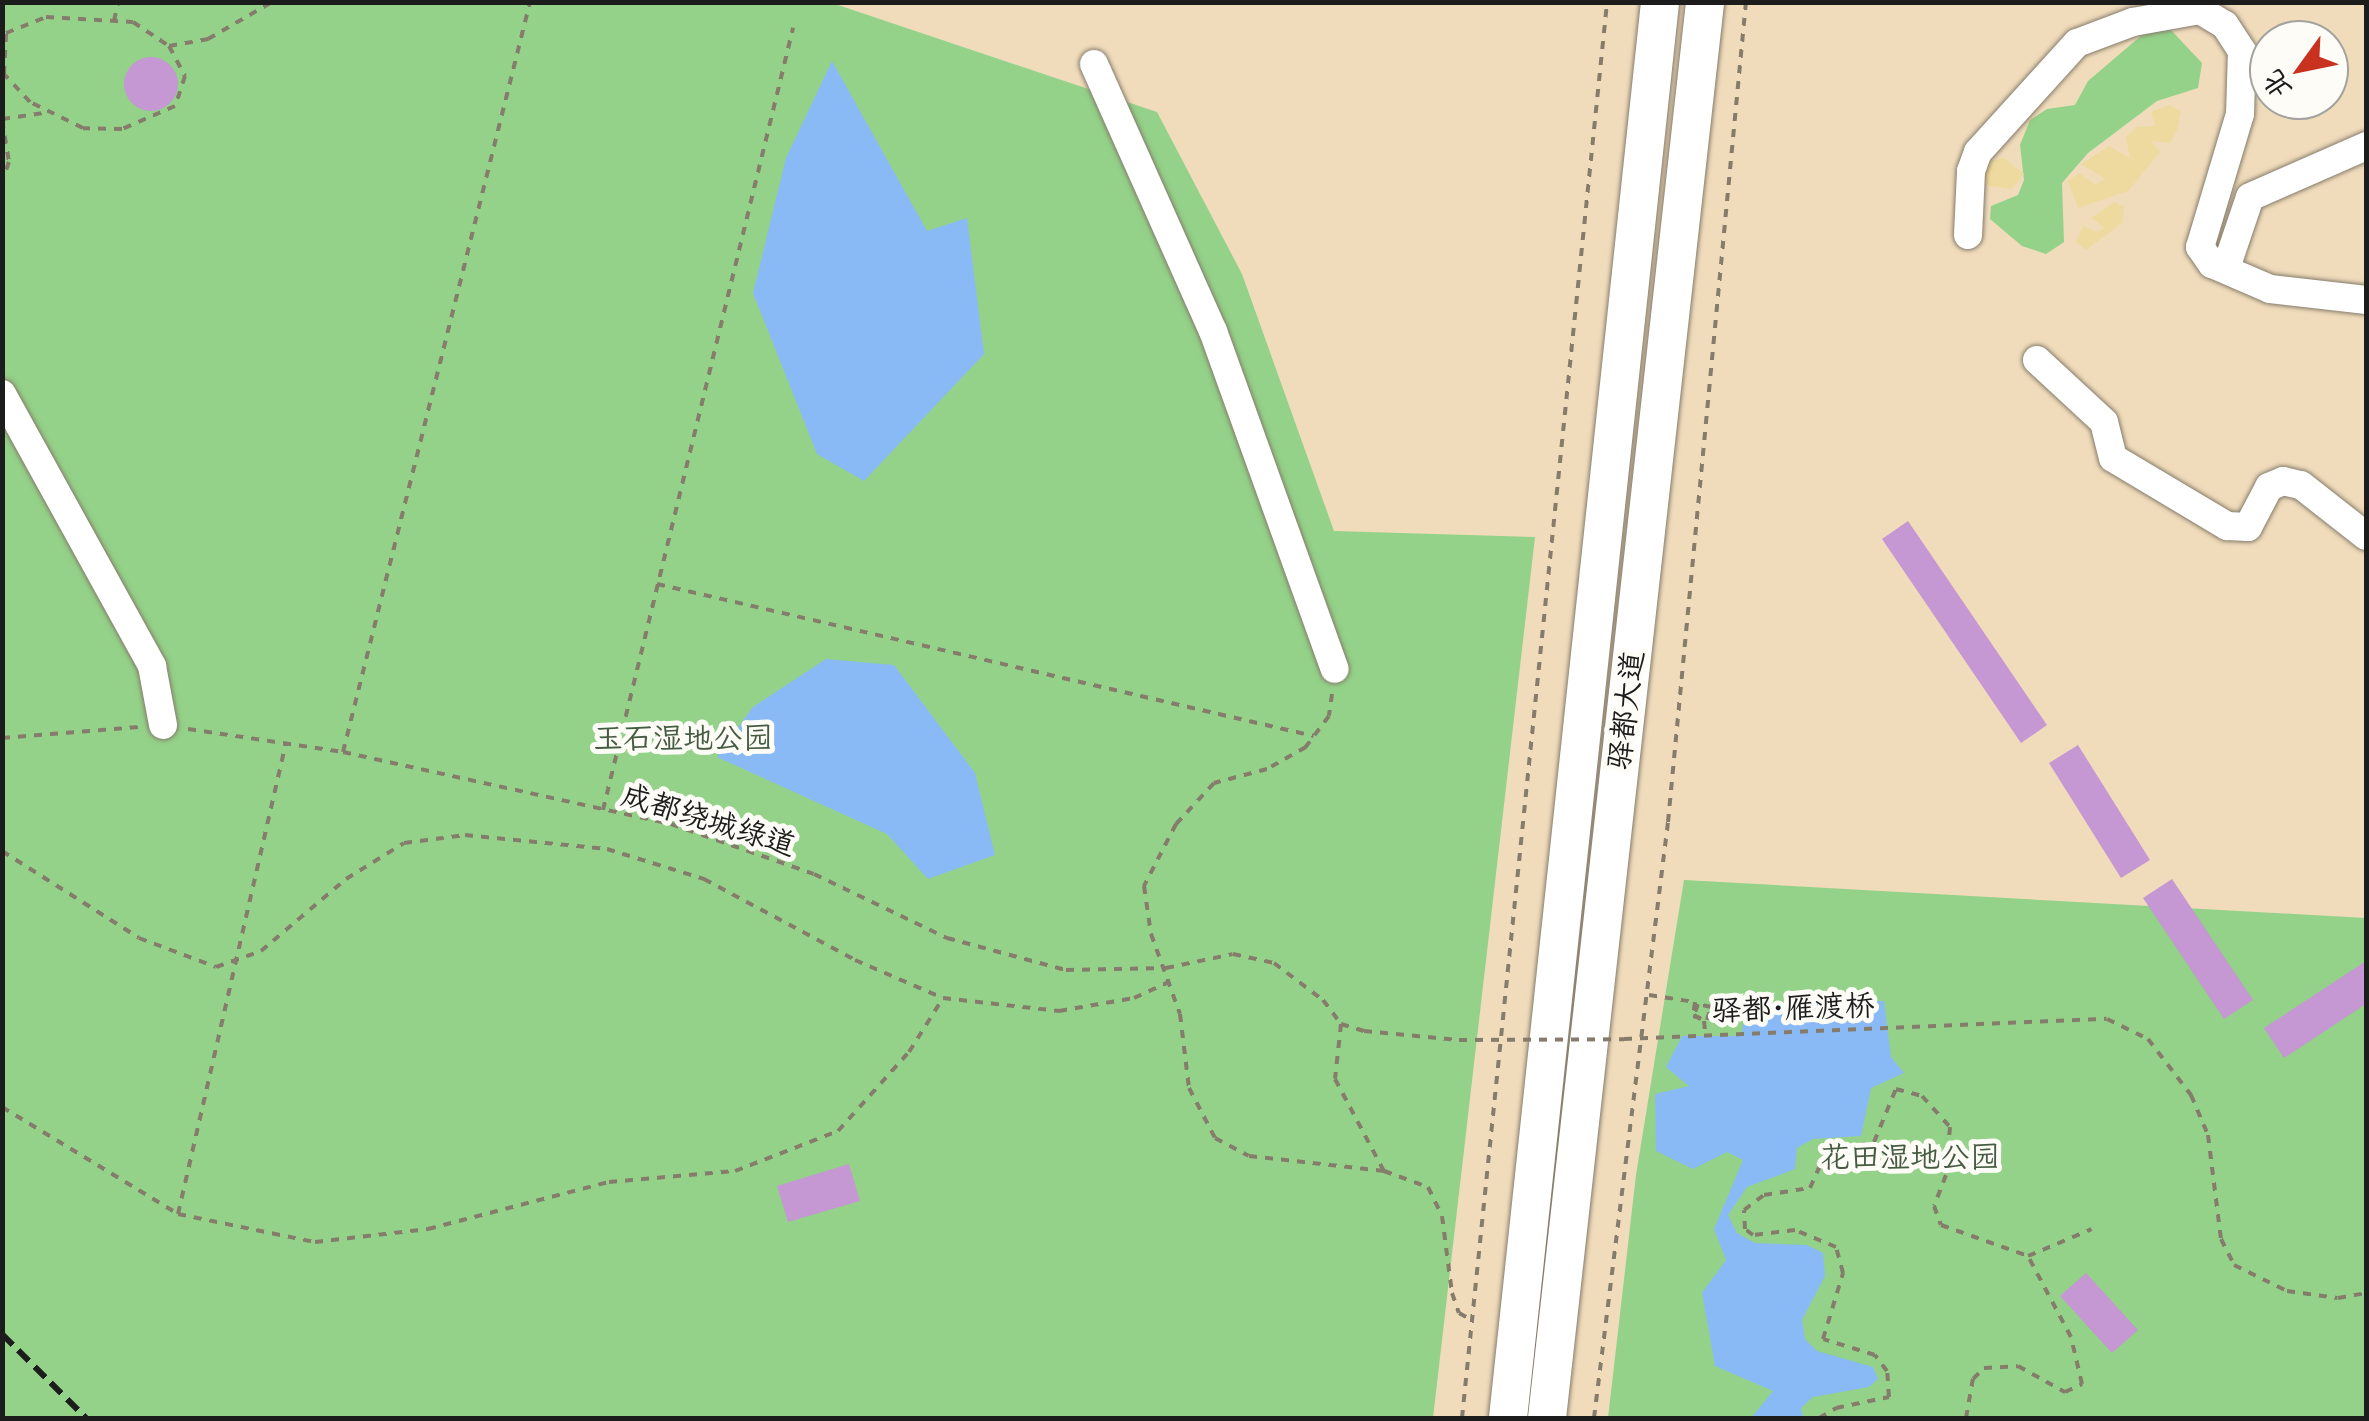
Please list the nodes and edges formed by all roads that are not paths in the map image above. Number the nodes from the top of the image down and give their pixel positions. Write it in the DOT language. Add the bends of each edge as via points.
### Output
graph roads {
  1 [pos="1660,2"];
  2 [pos="1705,2"];
  3 [pos="1094,64"];
  4 [pos="2366,146"];
  5 [pos="1968,236"];
  6 [pos="2212,264"];
  7 [pos="2366,300"];
  8 [pos="2037,360"];
  9 [pos="2,394"];
  10 [pos="2366,536"];
  11 [pos="1335,669"];
  12 [pos="163,726"];
  13 [pos="1509,1413"];
  14 [pos="1548,1413"];
  1 -- 13 [label="main road, 驿都大道"];
  2 -- 14 [label="main road, 驿都大道"];
  3 -- 11 [label="street" via="1213,332"];
  4 -- 6 [label="street" via="2250,197 2229,259"];
  5 -- 6 [label="street" via="1971,170 2030,88 2078,43 2133,22 2200,10 2233,38 2243,74 2240,114 2200,247"];
  6 -- 7 [label="street" via="2270,289"];
  8 -- 10 [label="street" via="2104,422 2113,458 2227,526 2248,527 2269,487 2284,481 2301,486"];
  9 -- 12 [label="street" via="152,666"];
}
